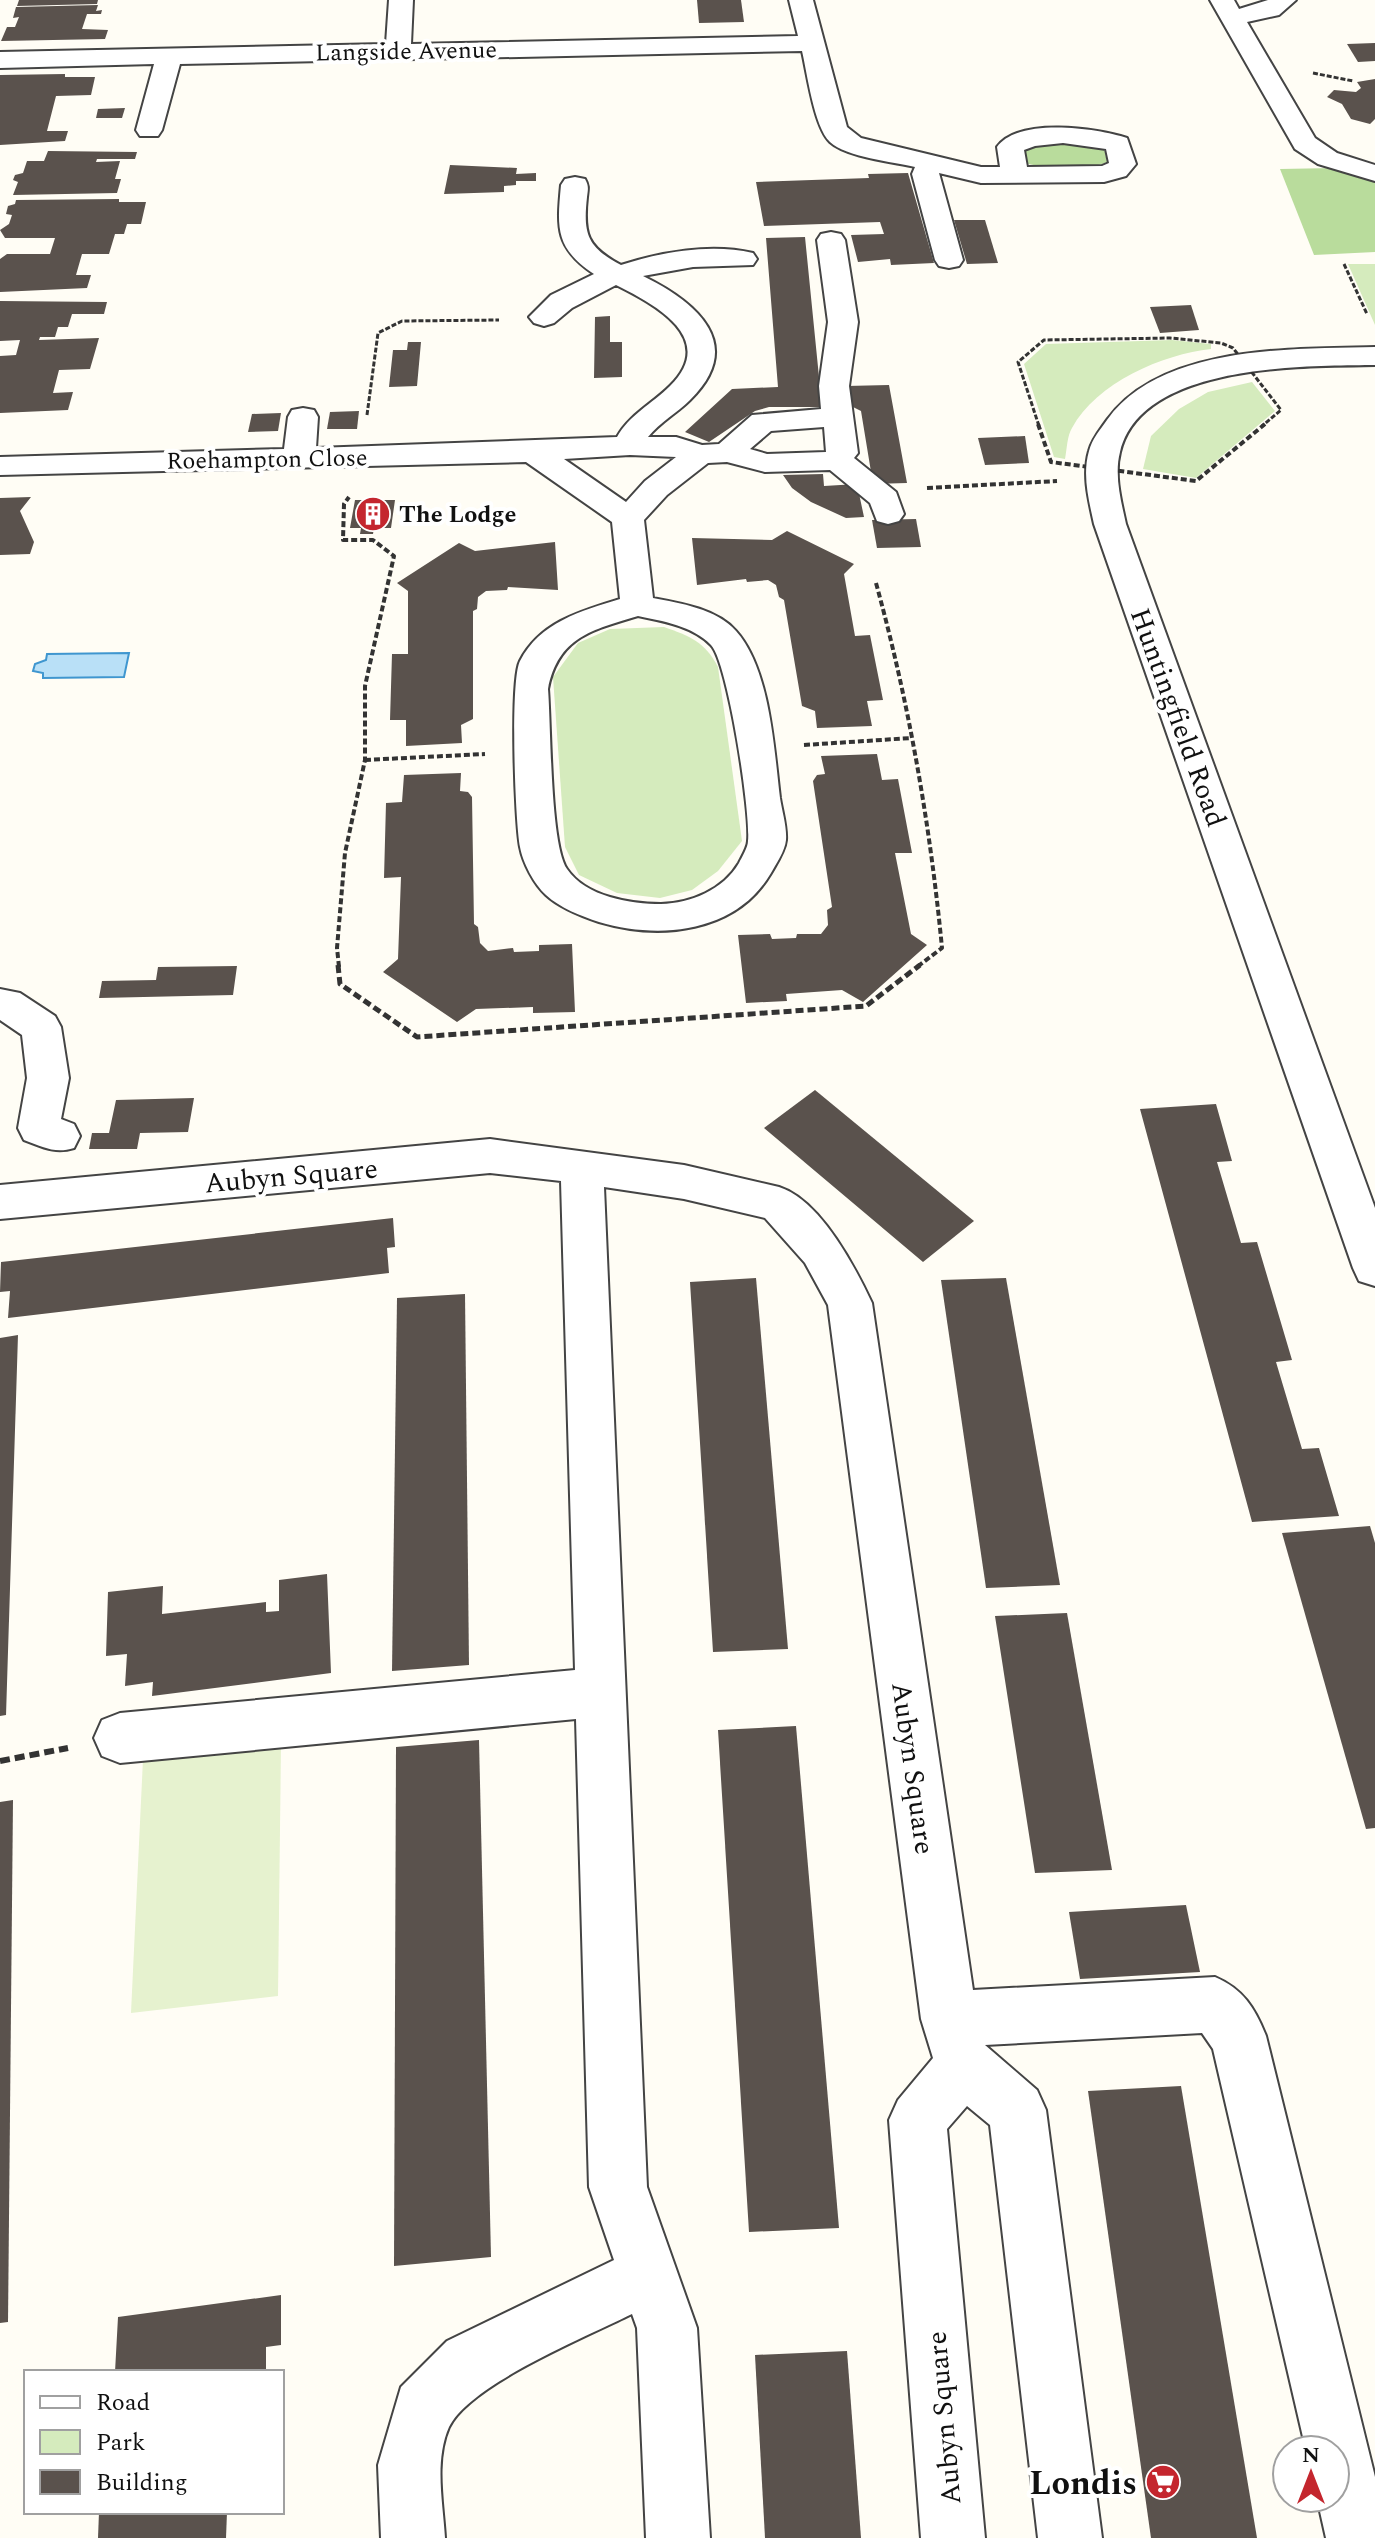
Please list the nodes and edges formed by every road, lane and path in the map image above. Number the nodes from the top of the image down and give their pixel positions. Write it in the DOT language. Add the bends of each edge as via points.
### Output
graph roads {
  1 [pos="401,0"];
  2 [pos="801,0"];
  3 [pos="1284,0"];
  4 [pos="1227,9"];
  5 [pos="812,43"];
  6 [pos="398,51"];
  7 [pos="169,57"];
  8 [pos="0,60"];
  9 [pos="145,117"];
  10 [pos="931,163"];
  11 [pos="1375,173"];
  12 [pos="1015,175"];
  13 [pos="575,185"];
  14 [pos="831,240"];
  15 [pos="743,259"];
  16 [pos="949,260"];
  17 [pos="1344,264"];
  18 [pos="622,275"];
  19 [pos="544,317"];
  20 [pos="1369,319"];
  21 [pos="1375,356"];
  22 [pos="303,417"];
  23 [pos="837,417"];
  24 [pos="630,446"];
  25 [pos="533,452"];
  26 [pos="714,454"];
  27 [pos="361,457"];
  28 [pos="299,458"];
  29 [pos="837,460"];
  30 [pos="0,466"];
  31 [pos="1101,478"];
  32 [pos="881,502"];
  33 [pos="628,518"];
  34 [pos="876,583"];
  35 [pos="637,605"];
  36 [pos="911,738"];
  37 [pos="754,748"];
  38 [pos="534,752"];
  39 [pos="365,760"];
  40 [pos="0,1004"];
  41 [pos="59,1136"];
  42 [pos="582,1167"];
  43 [pos="0,1202"];
  44 [pos="1375,1268"];
  45 [pos="602,1692"];
  46 [pos="120,1738"];
  47 [pos="0,1761"];
  48 [pos="956,2043"];
  49 [pos="649,2274"];
  50 [pos="413,2538"];
  51 [pos="678,2538"];
  52 [pos="953,2538"];
  53 [pos="1070,2538"];
  54 [pos="1358,2538"];
  1 -- 6 [label="street"];
  2 -- 5 [label="street"];
  3 -- 4 [label="street" via="1270,10"];
  4 -- 11 [label="street" via="1312,152"];
  5 -- 6 [label="street, Langside Avenue"];
  5 -- 10 [label="street" via="839,136 852,144"];
  6 -- 7 [label="street, Langside Avenue"];
  7 -- 8 [label="street, Langside Avenue"];
  7 -- 9 [label="street"];
  10 -- 12 [label="street" via="981,175"];
  10 -- 16 [label="street" via="925,174"];
  13 -- 18 [label="street" via="573,237 583,254"];
  14 -- 23 [label="street" via="843,322 834,386"];
  15 -- 18 [label="street" via="689,260"];
  17 -- 20 [label="path"];
  18 -- 19 [label="street" via="553,307"];
  18 -- 24 [label="street" via="680,309 702,344 700,369 672,403 637,430"];
  19 -- 27 [label="path" via="402,321 378,333"];
  21 -- 31 [label="street, Huntingfield Road" via="1242,363 1178,379 1134,406 1108,440"];
  22 -- 28 [label="street"];
  23 -- 26 [label="street" via="763,422"];
  23 -- 29 [label="street" via="842,453"];
  24 -- 25 [label="street, Roehampton Close"];
  24 -- 26 [label="street, Roehampton Close" via="676,446"];
  25 -- 27 [label="street, Roehampton Close"];
  25 -- 33 [label="street"];
  26 -- 29 [label="street, Roehampton Close" via="765,463"];
  26 -- 33 [label="street" via="656,488"];
  27 -- 28 [label="street, Roehampton Close"];
  27 -- 39 [label="path" via="358,487 344,504 343,540 373,540 394,556 365,686"];
  28 -- 30 [label="street, Roehampton Close" via="178,446"];
  29 -- 32 [label="street"];
  31 -- 32 [label="path"];
  31 -- 44 [label="street, Huntingfield Road" via="1110,524"];
  33 -- 35 [label="street"];
  34 -- 36 [label="path"];
  35 -- 37 [label="street" via="682,615 723,637 736,654 745,686"];
  35 -- 38 [label="street" via="585,621 555,639 536,663 531,689"];
  36 -- 37 [label="path"];
  36 -- 39 [label="path" via="934,863 942,948 866,1006 417,1037 340,984 337,948 345,853"];
  37 -- 38 [label="street" via="767,841 759,864 723,901 694,913 656,917 616,914 587,903 562,888 548,871 539,847"];
  38 -- 39 [label="path"];
  40 -- 41 [label="street" via="41,1027 48,1078 39,1128"];
  42 -- 43 [label="street, Aubyn Square" via="490,1156"];
  42 -- 45 [label="street"];
  42 -- 48 [label="street, Aubyn Square" via="684,1182 779,1204 820,1250 850,1303"];
  45 -- 46 [label="street"];
  45 -- 49 [label="street" via="618,2187"];
  46 -- 47 [label="path"];
  48 -- 52 [label="street, Aubyn Square" via="918,2120"];
  48 -- 53 [label="street" via="1017,2110"];
  48 -- 54 [label="street" via="1215,2005 1238,2036"];
  49 -- 50 [label="street" via="469,2363 423,2409 409,2465"];
  49 -- 51 [label="street" via="667,2328"];
}
